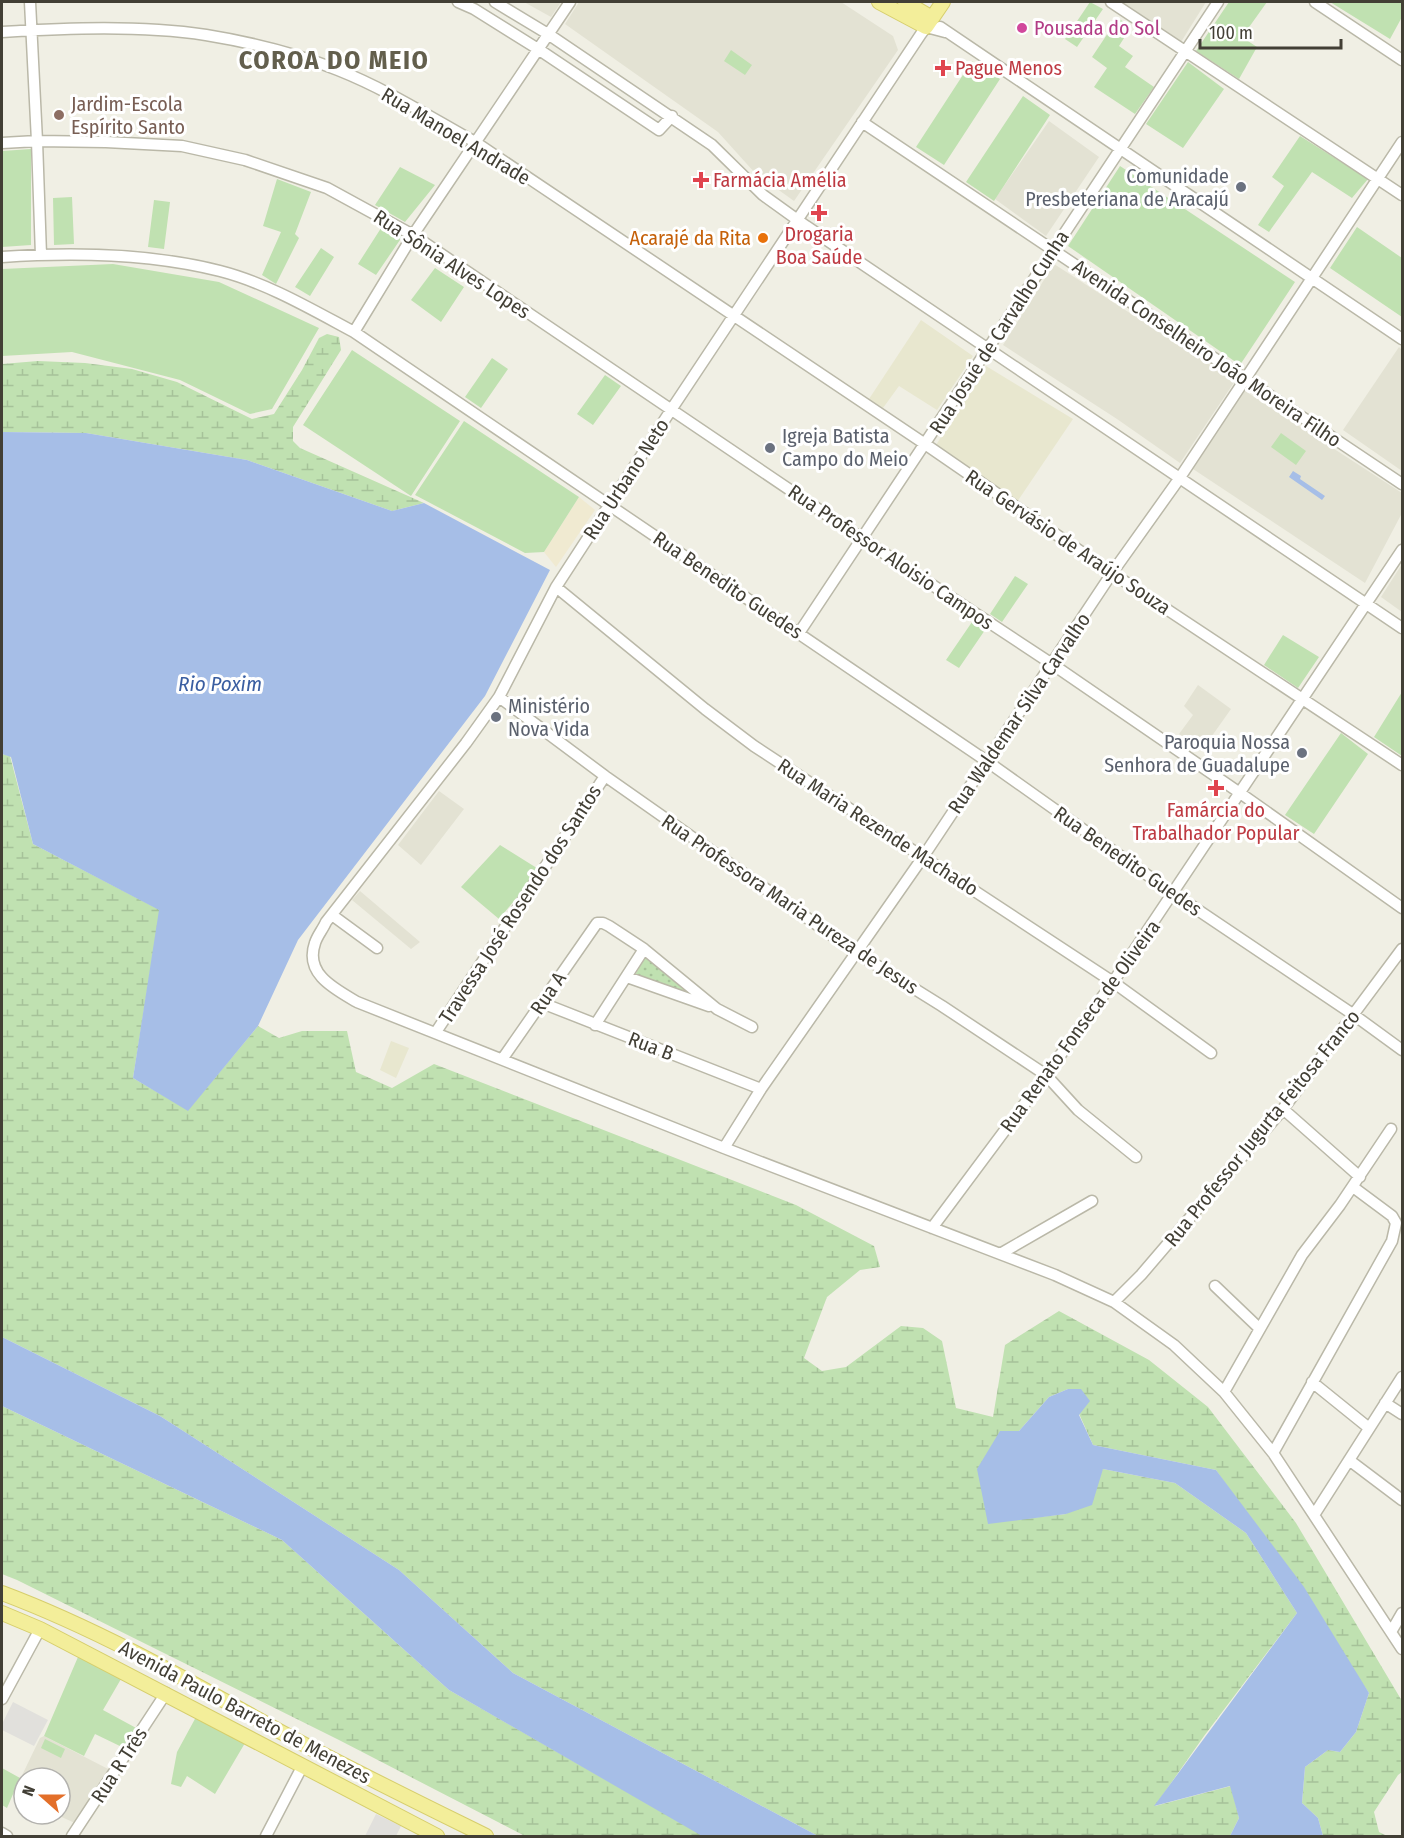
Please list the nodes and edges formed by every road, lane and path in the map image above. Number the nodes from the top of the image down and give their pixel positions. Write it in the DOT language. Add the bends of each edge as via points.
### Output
graph roads {
  1 [pos="30,2"];
  2 [pos="458,2"];
  3 [pos="495,2"];
  4 [pos="570,2"];
  5 [pos="879,2"];
  6 [pos="905,2"];
  7 [pos="943,2"];
  8 [pos="1111,2"];
  9 [pos="1218,2"];
  10 [pos="1315,2"];
  11 [pos="929,22"];
  12 [pos="32,30"];
  13 [pos="2,32"];
  14 [pos="548,34"];
  15 [pos="538,49"];
  16 [pos="1185,50"];
  17 [pos="1402,60"];
  18 [pos="672,116"];
  19 [pos="862,122"];
  20 [pos="38,141"];
  21 [pos="475,142"];
  22 [pos="1402,142"];
  23 [pos="2,143"];
  24 [pos="1119,148"];
  25 [pos="1379,179"];
  26 [pos="1402,195"];
  27 [pos="798,220"];
  28 [pos="413,235"];
  29 [pos="1053,250"];
  30 [pos="40,255"];
  31 [pos="2,257"];
  32 [pos="1311,277"];
  33 [pos="735,316"];
  34 [pos="354,332"];
  35 [pos="1402,339"];
  36 [pos="988,350"];
  37 [pos="1245,379"];
  38 [pos="671,410"];
  39 [pos="925,444"];
  40 [pos="1179,479"];
  41 [pos="1402,484"];
  42 [pos="609,505"];
  43 [pos="861,538"];
  44 [pos="1402,550"];
  45 [pos="1112,573"];
  46 [pos="556,586"];
  47 [pos="1367,605"];
  48 [pos="1402,628"];
  49 [pos="799,633"];
  50 [pos="1052,664"];
  51 [pos="498,697"];
  52 [pos="1304,699"];
  53 [pos="988,762"];
  54 [pos="1402,765"];
  55 [pos="604,776"];
  56 [pos="1240,793"];
  57 [pos="924,857"];
  58 [pos="1174,894"];
  59 [pos="1402,908"];
  60 [pos="332,915"];
  61 [pos="377,948"];
  62 [pos="644,949"];
  63 [pos="1402,949"];
  64 [pos="856,953"];
  65 [pos="627,977"];
  66 [pos="1113,982"];
  67 [pos="542,1003"];
  68 [pos="717,1009"];
  69 [pos="1354,1015"];
  70 [pos="595,1025"];
  71 [pos="752,1027"];
  72 [pos="436,1032"];
  73 [pos="1402,1050"];
  74 [pos="1211,1053"];
  75 [pos="503,1058"];
  76 [pos="1046,1075"];
  77 [pos="761,1089"];
  78 [pos="1283,1109"];
  79 [pos="1391,1129"];
  80 [pos="724,1148"];
  81 [pos="1136,1157"];
  82 [pos="1359,1176"];
  83 [pos="1353,1187"];
  84 [pos="1092,1201"];
  85 [pos="932,1228"];
  86 [pos="1000,1254"];
  87 [pos="1215,1286"];
  88 [pos="1114,1302"];
  89 [pos="1260,1329"];
  90 [pos="1402,1377"];
  91 [pos="1312,1382"];
  92 [pos="1224,1392"];
  93 [pos="1385,1403"];
  94 [pos="1402,1414"];
  95 [pos="1369,1428"];
  96 [pos="1273,1453"];
  97 [pos="1349,1460"];
  98 [pos="1402,1500"];
  99 [pos="1314,1515"];
  100 [pos="2,1593"];
  101 [pos="1402,1613"];
  102 [pos="2,1614"];
  103 [pos="40,1629"];
  104 [pos="1391,1632"];
  105 [pos="1402,1649"];
  106 [pos="166,1694"];
  107 [pos="2,1700"];
  108 [pos="303,1766"];
  109 [pos="2,1833"];
  110 [pos="7,1836"];
  111 [pos="72,1836"];
  112 [pos="266,1836"];
  113 [pos="437,1836"];
  114 [pos="486,1836"];
  1 -- 12 [label="street"];
  2 -- 15 [label="street"];
  3 -- 14 [label="street"];
  4 -- 14 [label="street"];
  5 -- 11 [label="main road"];
  6 -- 11 [label="main road"];
  7 -- 11 [label="main road, Rua Urbano Neto"];
  8 -- 16 [label="street"];
  9 -- 16 [label="street, Rua Josué de Carvalho Cunha"];
  10 -- 17 [label="street"];
  11 -- 19 [label="street, Rua Urbano Neto"];
  11 -- 24 [label="street"];
  12 -- 13 [label="street, Rua Manoel Andrade"];
  12 -- 20 [label="street"];
  12 -- 21 [label="street, Rua Manoel Andrade" via="134,29 205,35 263,47 338,70"];
  14 -- 15 [label="street"];
  14 -- 18 [label="street"];
  15 -- 18 [label="street" via="659,130"];
  15 -- 21 [label="street"];
  16 -- 24 [label="street, Rua Josué de Carvalho Cunha"];
  16 -- 25 [label="street"];
  18 -- 27 [label="street" via="712,145 763,195"];
  19 -- 27 [label="street, Rua Urbano Neto"];
  19 -- 29 [label="street, Avenida Conselheiro João Moreira Filho"];
  20 -- 23 [label="street, Rua Sônia Alves Lopes"];
  20 -- 28 [label="street, Rua Sônia Alves Lopes" via="182,146 245,160 327,188"];
  20 -- 30 [label="street"];
  21 -- 28 [label="street"];
  21 -- 33 [label="street, Rua Manoel Andrade"];
  22 -- 25 [label="street, Rua Waldemar Silva Carvalho"];
  24 -- 29 [label="street, Rua Josué de Carvalho Cunha"];
  24 -- 32 [label="street"];
  25 -- 26 [label="street"];
  25 -- 32 [label="street, Rua Waldemar Silva Carvalho"];
  27 -- 33 [label="street, Rua Urbano Neto"];
  27 -- 36 [label="street"];
  28 -- 34 [label="street"];
  28 -- 38 [label="street, Rua Sônia Alves Lopes"];
  29 -- 36 [label="street, Rua Josué de Carvalho Cunha"];
  29 -- 37 [label="street, Avenida Conselheiro João Moreira Filho"];
  30 -- 31 [label="street, Rua Benedito Guedes"];
  30 -- 34 [label="street, Rua Benedito Guedes" via="127,255 222,271 285,295"];
  32 -- 35 [label="street"];
  32 -- 37 [label="street, Rua Waldemar Silva Carvalho"];
  33 -- 38 [label="street, Rua Urbano Neto"];
  33 -- 39 [label="street, Rua Gervásio de Araújo Souza"];
  34 -- 42 [label="street, Rua Benedito Guedes"];
  36 -- 39 [label="street, Rua Josué de Carvalho Cunha"];
  36 -- 40 [label="street"];
  37 -- 40 [label="street, Rua Waldemar Silva Carvalho"];
  37 -- 41 [label="street, Avenida Conselheiro João Moreira Filho"];
  38 -- 42 [label="street, Rua Urbano Neto"];
  38 -- 43 [label="street, Rua Professor Aloisio Campos"];
  39 -- 43 [label="street, Rua Josué de Carvalho Cunha"];
  39 -- 45 [label="street, Rua Gervásio de Araújo Souza"];
  40 -- 45 [label="street, Rua Waldemar Silva Carvalho"];
  40 -- 47 [label="street"];
  42 -- 46 [label="street, Rua Urbano Neto"];
  42 -- 49 [label="street, Rua Benedito Guedes"];
  43 -- 49 [label="street, Rua Josué de Carvalho Cunha"];
  43 -- 50 [label="street, Rua Professor Aloisio Campos"];
  44 -- 47 [label="street, Rua Renato Fonseca de Oliveira"];
  45 -- 50 [label="street, Rua Waldemar Silva Carvalho"];
  45 -- 52 [label="street, Rua Gervásio de Araújo Souza"];
  46 -- 51 [label="street, Rua Urbano Neto"];
  46 -- 57 [label="street, Rua Maria Rezende Machado" via="754,746"];
  47 -- 48 [label="street"];
  47 -- 52 [label="street, Rua Renato Fonseca de Oliveira"];
  49 -- 53 [label="street, Rua Benedito Guedes"];
  50 -- 53 [label="street, Rua Waldemar Silva Carvalho"];
  50 -- 56 [label="street, Rua Professor Aloisio Campos"];
  51 -- 55 [label="street, Rua Professora Maria Pureza de Jesus"];
  51 -- 60 [label="street, Rua Urbano Neto"];
  52 -- 54 [label="street, Rua Gervásio de Araújo Souza"];
  52 -- 56 [label="street, Rua Renato Fonseca de Oliveira"];
  53 -- 57 [label="street, Rua Waldemar Silva Carvalho"];
  53 -- 58 [label="street, Rua Benedito Guedes"];
  55 -- 64 [label="street, Rua Professora Maria Pureza de Jesus"];
  55 -- 72 [label="street, Travessa José Rosendo dos Santos"];
  56 -- 58 [label="street, Rua Renato Fonseca de Oliveira"];
  56 -- 59 [label="street, Rua Professor Aloisio Campos"];
  57 -- 64 [label="street, Rua Waldemar Silva Carvalho"];
  57 -- 66 [label="street, Rua Maria Rezende Machado"];
  58 -- 66 [label="street, Rua Renato Fonseca de Oliveira"];
  58 -- 69 [label="street, Rua Benedito Guedes"];
  60 -- 61 [label="street"];
  60 -- 72 [label="street, Rua Urbano Neto" via="315,944 313,956 318,974 357,1002"];
  62 -- 65 [label="street"];
  62 -- 67 [label="street, Rua A" via="597,923"];
  62 -- 68 [label="street"];
  63 -- 69 [label="street, Rua Professor Jugurta Feitosa Franco"];
  64 -- 76 [label="street, Rua Professora Maria Pureza de Jesus"];
  64 -- 77 [label="street, Rua Waldemar Silva Carvalho"];
  65 -- 68 [label="street"];
  65 -- 70 [label="street"];
  66 -- 74 [label="street, Rua Maria Rezende Machado"];
  66 -- 76 [label="street, Rua Renato Fonseca de Oliveira"];
  67 -- 70 [label="street, Rua B"];
  67 -- 75 [label="street, Rua A"];
  68 -- 71 [label="street"];
  69 -- 73 [label="street, Rua Benedito Guedes"];
  69 -- 78 [label="street, Rua Professor Jugurta Feitosa Franco"];
  70 -- 77 [label="street, Rua B"];
  72 -- 75 [label="street"];
  75 -- 80 [label="street"];
  76 -- 81 [label="street, Rua Professora Maria Pureza de Jesus" via="1078,1110"];
  76 -- 85 [label="street, Rua Renato Fonseca de Oliveira"];
  77 -- 80 [label="street, Rua Waldemar Silva Carvalho"];
  78 -- 82 [label="street"];
  78 -- 88 [label="street, Rua Professor Jugurta Feitosa Franco"];
  79 -- 82 [label="street"];
  80 -- 85 [label="street"];
  82 -- 83 [label="street"];
  83 -- 89 [label="street" via="1302,1255"];
  83 -- 91 [label="street" via="1396,1223 1392,1241"];
  84 -- 86 [label="street"];
  85 -- 86 [label="street"];
  86 -- 88 [label="street"];
  87 -- 89 [label="street"];
  88 -- 92 [label="street" via="1174,1345"];
  89 -- 92 [label="street"];
  90 -- 93 [label="street"];
  91 -- 95 [label="street"];
  91 -- 96 [label="street"];
  92 -- 96 [label="street"];
  93 -- 94 [label="street"];
  93 -- 95 [label="street"];
  95 -- 97 [label="street"];
  96 -- 99 [label="street"];
  97 -- 98 [label="street"];
  97 -- 99 [label="street"];
  99 -- 104 [label="street"];
  100 -- 114 [label="main road, Avenida Paulo Barreto de Menezes" via="49,1610"];
  101 -- 104 [label="street"];
  102 -- 103 [label="main road, Avenida Paulo Barreto de Menezes"];
  103 -- 106 [label="main road, Avenida Paulo Barreto de Menezes"];
  103 -- 107 [label="street"];
  104 -- 105 [label="street"];
  106 -- 108 [label="main road, Avenida Paulo Barreto de Menezes"];
  106 -- 111 [label="street, Rua R Três"];
  108 -- 112 [label="street"];
  108 -- 113 [label="main road, Avenida Paulo Barreto de Menezes"];
  109 -- 110 [label="street"];
}
